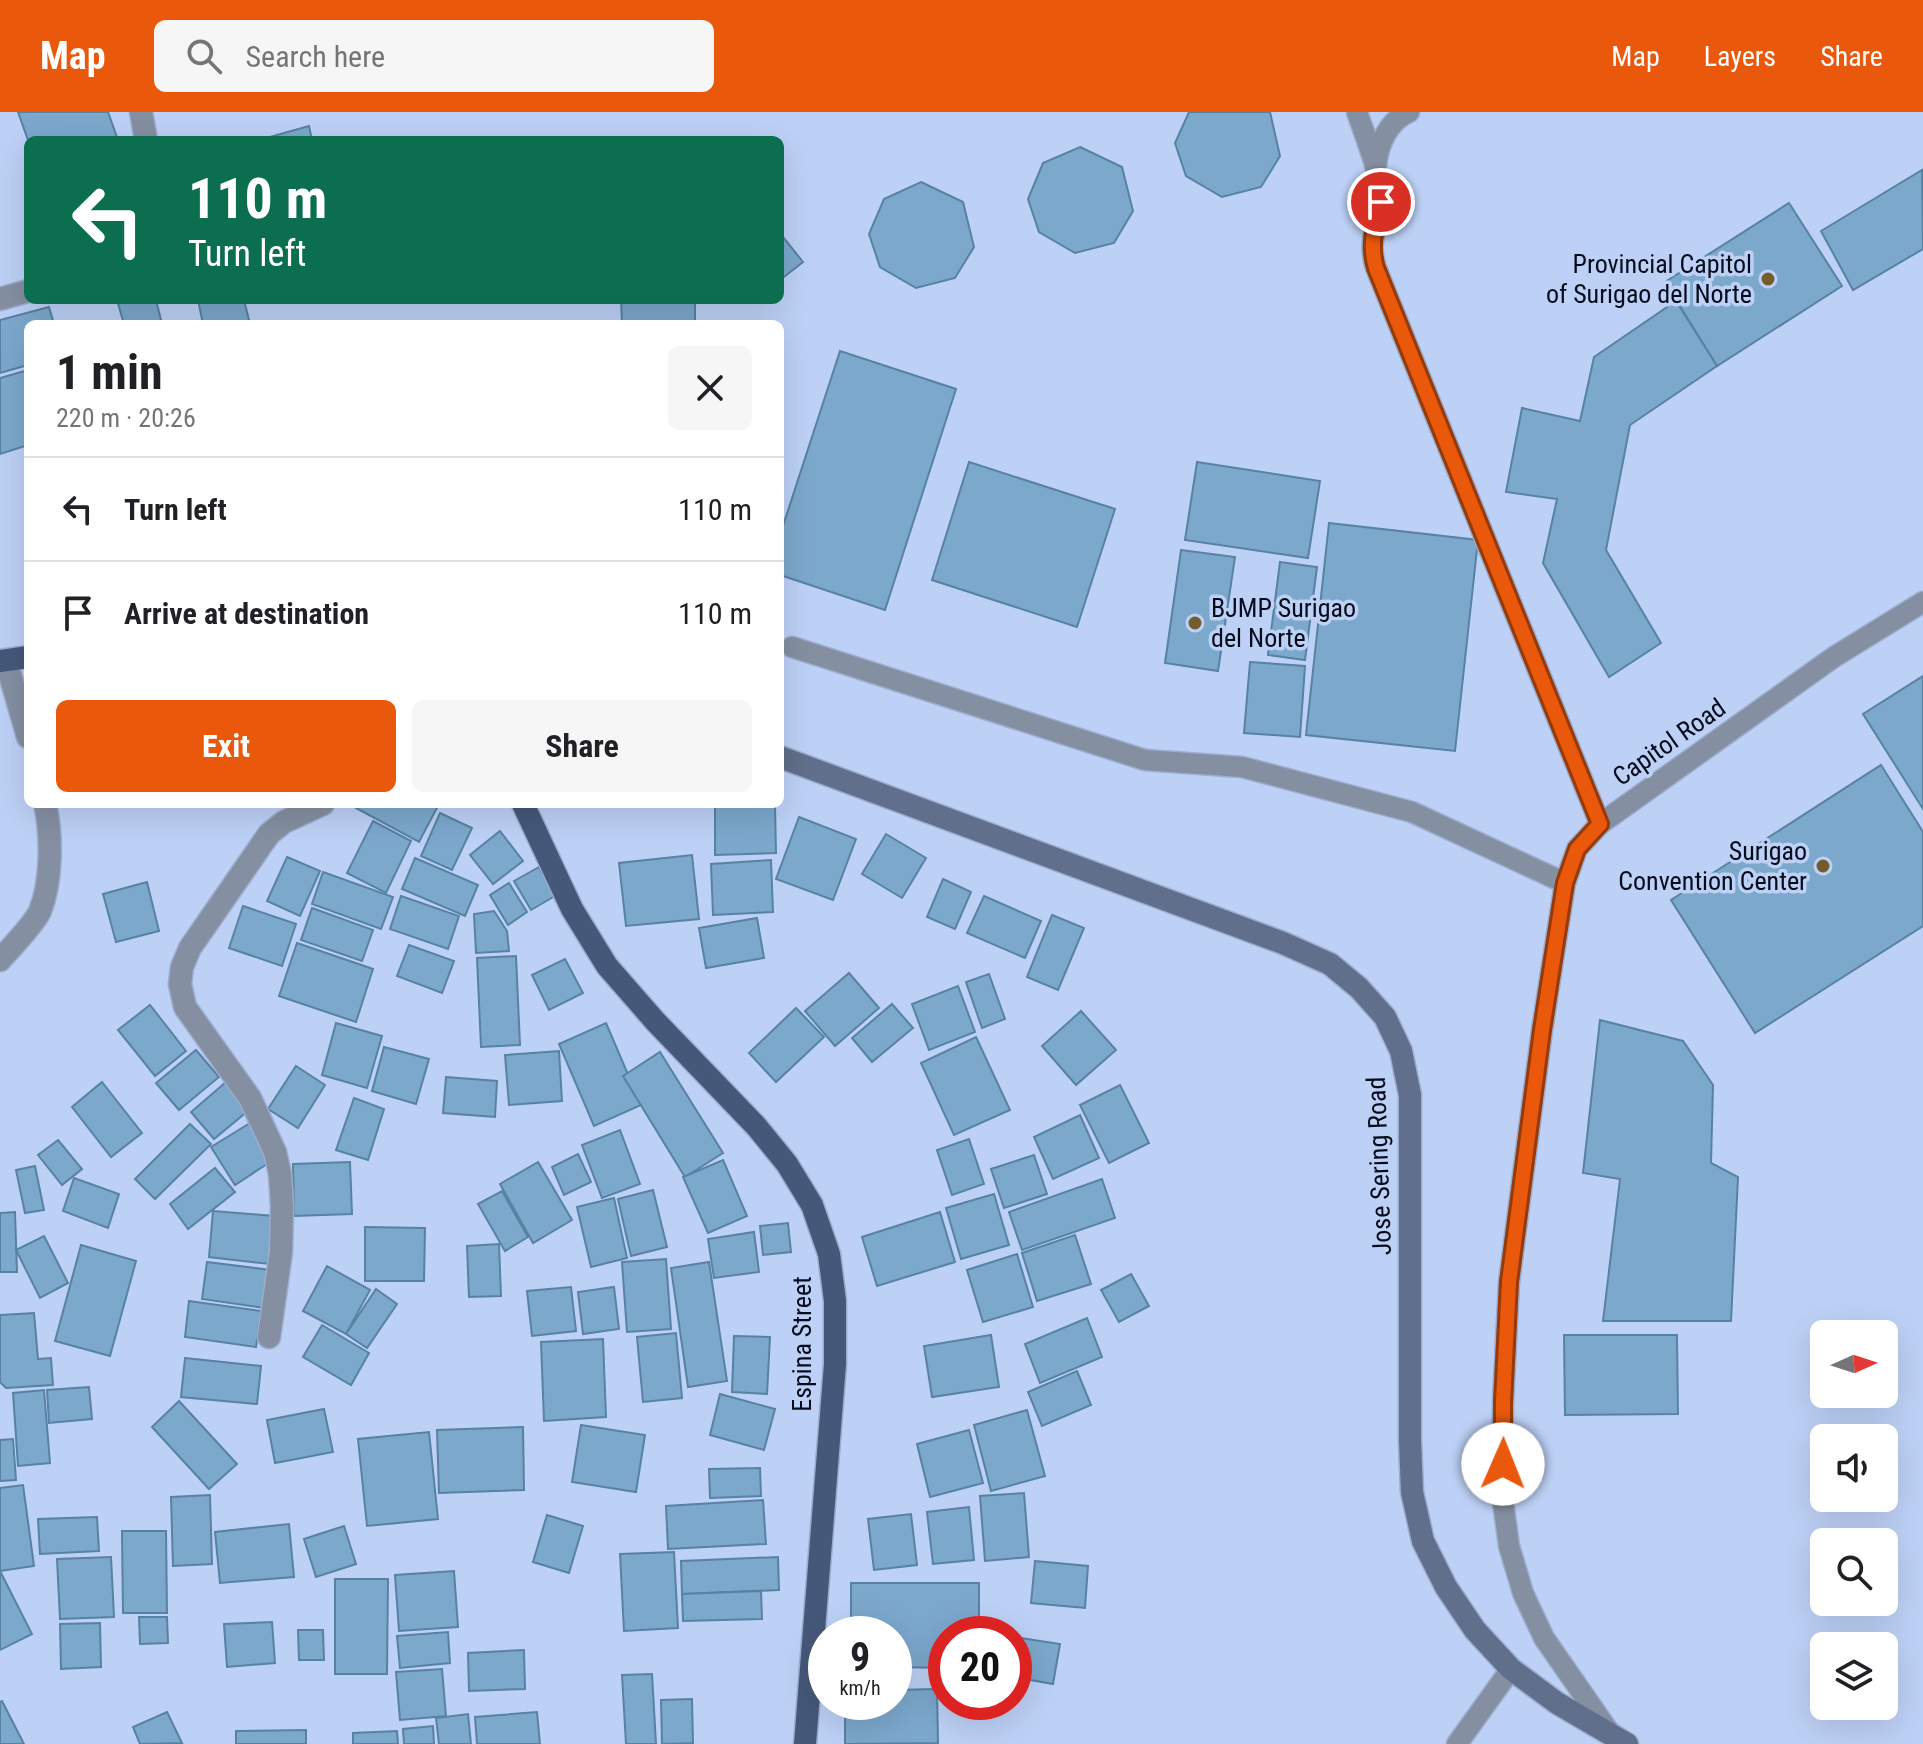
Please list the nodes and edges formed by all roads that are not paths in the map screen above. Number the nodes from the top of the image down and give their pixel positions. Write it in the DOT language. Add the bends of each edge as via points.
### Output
graph roads {
  1 [pos="141,112"];
  2 [pos="1357,112"];
  3 [pos="1409,112"];
  4 [pos="145,136"];
  5 [pos="1375,170"];
  6 [pos="24,292"];
  7 [pos="0,299"];
  8 [pos="1923,602"];
  9 [pos="792,647"];
  10 [pos="11,660"];
  11 [pos="24,719"];
  12 [pos="784,758"];
  13 [pos="46,808"];
  14 [pos="314,808"];
  15 [pos="525,808"];
  16 [pos="1600,824"];
  17 [pos="1565,883"];
  18 [pos="0,960"];
  19 [pos="269,1337"];
  20 [pos="1511,1669"];
  21 [pos="1619,1739"];
  22 [pos="805,1744"];
  23 [pos="1457,1744"];
  1 -- 4 [label="street"];
  2 -- 5 [label="lane"];
  3 -- 5 [label="lane" via="1377,149"];
  5 -- 16 [label="lane" via="1381,202 1372,239 1376,268"];
  6 -- 7 [label="street"];
  8 -- 16 [label="lane, Capitol Road" via="1834,657"];
  9 -- 17 [label="lane" via="1145,760 1242,767 1412,812"];
  10 -- 11 [label="street"];
  12 -- 20 [label="main road, Jose Sering Road" via="1283,943 1330,964 1385,1017 1401,1051 1410,1095 1412,1492 1423,1541 1446,1587"];
  13 -- 18 [label="street" via="48,872 40,913"];
  14 -- 19 [label="street" via="269,834 190,948 180,984 185,1007 250,1098 275,1152 281,1252"];
  15 -- 22 [label="main road, Espina Street" via="572,909 607,966 787,1164 812,1205 829,1254 835,1364"];
  16 -- 17 [label="lane, Capitol Road" via="1577,849"];
  17 -- 21 [label="lane, Capitol Road" via="1509,1282 1502,1495 1509,1546 1544,1638"];
  20 -- 21 [label="main road, Jose Sering Road"];
  20 -- 23 [label="lane"];
}
